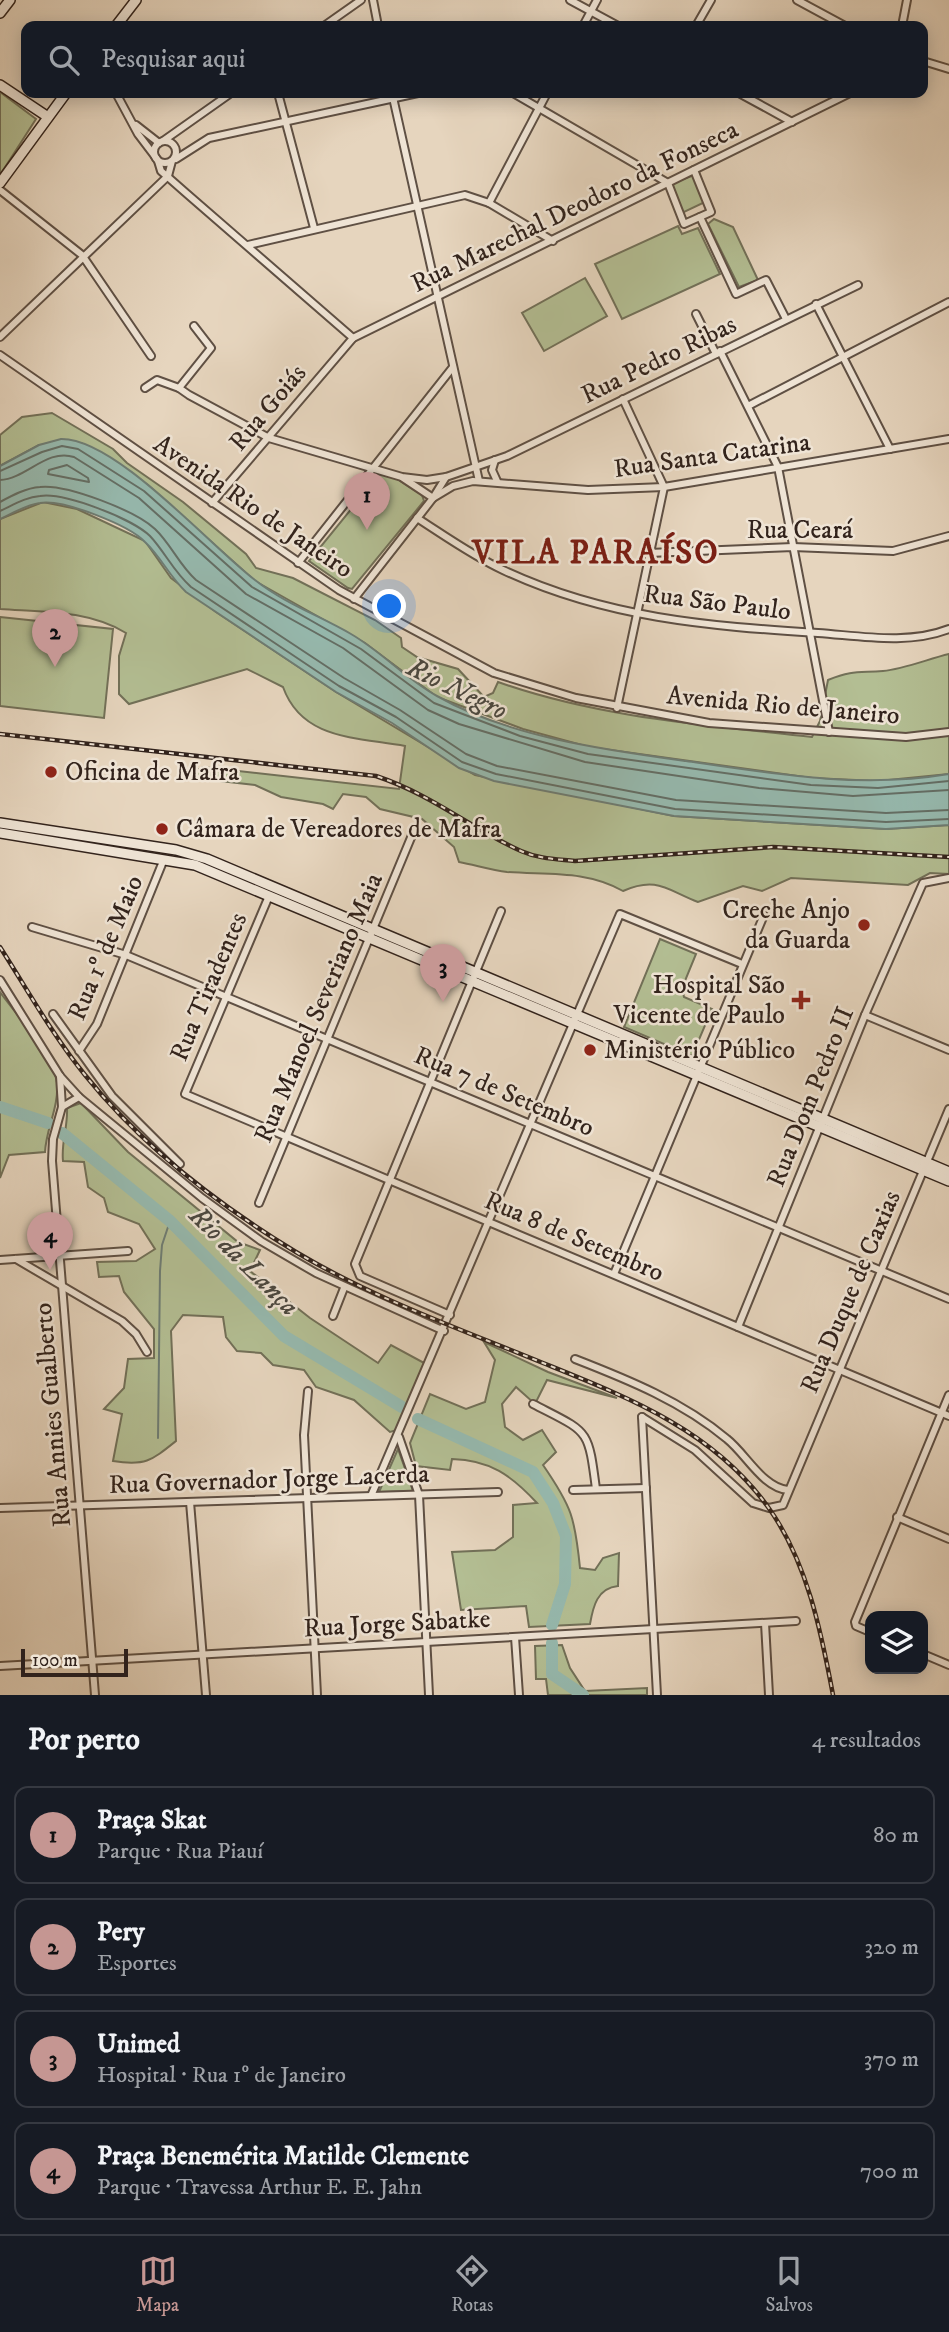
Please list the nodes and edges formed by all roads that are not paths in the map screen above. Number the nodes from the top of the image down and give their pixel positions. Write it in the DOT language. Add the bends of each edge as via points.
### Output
graph roads {
  1 [pos="10,0"];
  2 [pos="136,0"];
  3 [pos="361,0"];
  4 [pos="373,0"];
  5 [pos="570,0"];
  6 [pos="597,0"];
  7 [pos="711,0"];
  8 [pos="797,0"];
  9 [pos="907,0"];
  10 [pos="590,11"];
  11 [pos="0,13"];
  12 [pos="120,21"];
  13 [pos="331,21"];
  14 [pos="377,21"];
  15 [pos="585,21"];
  16 [pos="609,21"];
  17 [pos="699,21"];
  18 [pos="836,21"];
  19 [pos="903,21"];
  20 [pos="928,63"];
  21 [pos="949,69"];
  22 [pos="0,85"];
  23 [pos="62,98"];
  24 [pos="119,98"];
  25 [pos="224,98"];
  26 [pos="279,98"];
  27 [pos="384,98"];
  28 [pos="392,98"];
  29 [pos="522,98"];
  30 [pos="544,98"];
  31 [pos="748,98"];
  32 [pos="840,98"];
  33 [pos="539,108"];
  34 [pos="48,117"];
  35 [pos="132,121"];
  36 [pos="792,122"];
  37 [pos="285,123"];
  38 [pos="161,142"];
  39 [pos="157,160"];
  40 [pos="174,160"];
  41 [pos="694,170"];
  42 [pos="170,173"];
  43 [pos="0,183"];
  44 [pos="668,183"];
  45 [pos="0,190"];
  46 [pos="489,203"];
  47 [pos="418,205"];
  48 [pos="700,217"];
  49 [pos="314,228"];
  50 [pos="553,241"];
  51 [pos="248,246"];
  52 [pos="82,255"];
  53 [pos="858,285"];
  54 [pos="438,297"];
  55 [pos="949,302"];
  56 [pos="816,304"];
  57 [pos="696,314"];
  58 [pos="786,319"];
  59 [pos="194,326"];
  60 [pos="0,337"];
  61 [pos="353,338"];
  62 [pos="718,353"];
  63 [pos="0,355"];
  64 [pos="152,356"];
  65 [pos="843,357"];
  66 [pos="453,367"];
  67 [pos="145,388"];
  68 [pos="179,388"];
  69 [pos="622,399"];
  70 [pos="748,406"];
  71 [pos="269,438"];
  72 [pos="949,439"];
  73 [pos="890,449"];
  74 [pos="495,460"];
  75 [pos="475,466"];
  76 [pos="778,467"];
  77 [pos="373,469"];
  78 [pos="402,477"];
  79 [pos="446,477"];
  80 [pos="479,481"];
  81 [pos="497,481"];
  82 [pos="664,487"];
  83 [pos="433,498"];
  84 [pos="212,503"];
  85 [pos="417,518"];
  86 [pos="949,536"];
  87 [pos="793,547"];
  88 [pos="649,554"];
  89 [pos="298,564"];
  90 [pos="354,599"];
  91 [pos="638,614"];
  92 [pos="949,629"];
  93 [pos="811,633"];
  94 [pos="617,708"];
  95 [pos="829,732"];
  96 [pos="949,732"];
  97 [pos="0,823"];
  98 [pos="415,828"];
  99 [pos="0,833"];
  100 [pos="165,858"];
  101 [pos="949,878"];
  102 [pos="269,896"];
  103 [pos="501,911"];
  104 [pos="764,915"];
  105 [pos="32,927"];
  106 [pos="371,933"];
  107 [pos="125,955"];
  108 [pos="742,964"];
  109 [pos="474,976"];
  110 [pos="0,980"];
  111 [pos="226,997"];
  112 [pos="53,1014"];
  113 [pos="865,1015"];
  114 [pos="576,1019"];
  115 [pos="327,1039"];
  116 [pos="949,1050"];
  117 [pos="79,1051"];
  118 [pos="698,1071"];
  119 [pos="60,1076"];
  120 [pos="430,1082"];
  121 [pos="185,1094"];
  122 [pos="79,1097"];
  123 [pos="62,1107"];
  124 [pos="949,1108"];
  125 [pos="821,1122"];
  126 [pos="531,1125"];
  127 [pos="286,1136"];
  128 [pos="180,1164"];
  129 [pos="925,1166"];
  130 [pos="949,1172"];
  131 [pos="655,1176"];
  132 [pos="388,1179"];
  133 [pos="949,1181"];
  134 [pos="259,1203"];
  135 [pos="490,1222"];
  136 [pos="778,1227"];
  137 [pos="128,1251"];
  138 [pos="59,1256"];
  139 [pos="16,1259"];
  140 [pos="0,1260"];
  141 [pos="881,1270"];
  142 [pos="614,1275"];
  143 [pos="61,1286"];
  144 [pos="344,1288"];
  145 [pos="949,1299"];
  146 [pos="450,1315"];
  147 [pos="333,1316"];
  148 [pos="738,1327"];
  149 [pos="444,1331"];
  150 [pos="147,1352"];
  151 [pos="575,1359"];
  152 [pos="839,1369"];
  153 [pos="308,1391"];
  154 [pos="949,1395"];
  155 [pos="533,1405"];
  156 [pos="942,1413"];
  157 [pos="949,1416"];
  158 [pos="398,1437"];
  159 [pos="646,1488"];
  160 [pos="596,1489"];
  161 [pos="573,1490"];
  162 [pos="788,1490"];
  163 [pos="498,1492"];
  164 [pos="419,1494"];
  165 [pos="370,1496"];
  166 [pos="306,1498"];
  167 [pos="190,1502"];
  168 [pos="79,1505"];
  169 [pos="0,1508"];
  170 [pos="897,1517"];
  171 [pos="949,1539"];
  172 [pos="796,1621"];
  173 [pos="765,1623"];
  174 [pos="653,1629"];
  175 [pos="865,1630"];
  176 [pos="515,1637"];
  177 [pos="426,1642"];
  178 [pos="315,1648"];
  179 [pos="203,1655"];
  180 [pos="928,1656"];
  181 [pos="92,1661"];
  182 [pos="949,1665"];
  183 [pos="0,1666"];
  184 [pos="95,1695"];
  185 [pos="206,1695"];
  186 [pos="317,1695"];
  187 [pos="429,1695"];
  188 [pos="519,1695"];
  189 [pos="657,1695"];
  190 [pos="769,1695"];
  1 -- 11 [label="main road"];
  2 -- 12 [label="main road"];
  3 -- 13 [label="street"];
  4 -- 14 [label="street"];
  5 -- 10 [label="street"];
  6 -- 10 [label="street"];
  7 -- 17 [label="street"];
  8 -- 18 [label="street"];
  9 -- 19 [label="street"];
  10 -- 15 [label="street"];
  10 -- 16 [label="street"];
  20 -- 21 [label="street"];
  22 -- 34 [label="main road"];
  23 -- 34 [label="main road"];
  24 -- 35 [label="street"];
  25 -- 38 [label="street"];
  26 -- 37 [label="street"];
  27 -- 37 [label="street"];
  28 -- 47 [label="street"];
  29 -- 33 [label="street"];
  30 -- 33 [label="street"];
  31 -- 36 [label="street"];
  32 -- 36 [label="street, Rua Marechal Deodoro da Fonseca"];
  33 -- 44 [label="street"];
  33 -- 46 [label="street"];
  34 -- 43 [label="main road"];
  35 -- 38 [label="street"];
  35 -- 39 [label="street"];
  36 -- 41 [label="street, Rua Marechal Deodoro da Fonseca"];
  37 -- 40 [label="street" via="209,138"];
  37 -- 49 [label="street"];
  38 -- 39 [label="street" via="153,152"];
  38 -- 40 [label="street" via="175,147"];
  39 -- 40 [label="street" via="166,164"];
  39 -- 42 [label="street"];
  40 -- 42 [label="street"];
  41 -- 44 [label="street, Rua Marechal Deodoro da Fonseca"];
  41 -- 48 [label="street" via="711,212"];
  42 -- 51 [label="street" via="186,193"];
  42 -- 52 [label="street"];
  44 -- 48 [label="street" via="683,223"];
  44 -- 50 [label="street, Rua Marechal Deodoro da Fonseca"];
  45 -- 52 [label="street"];
  46 -- 47 [label="street" via="465,195"];
  46 -- 50 [label="street"];
  47 -- 49 [label="street"];
  47 -- 54 [label="street"];
  48 -- 58 [label="street" via="736,294 766,280"];
  49 -- 51 [label="street"];
  50 -- 54 [label="street, Rua Marechal Deodoro da Fonseca"];
  51 -- 61 [label="street"];
  52 -- 60 [label="street"];
  52 -- 64 [label="street"];
  53 -- 56 [label="street, Rua Pedro Ribas"];
  54 -- 61 [label="street, Rua Marechal Deodoro da Fonseca"];
  54 -- 66 [label="street"];
  55 -- 65 [label="street"];
  56 -- 58 [label="street, Rua Pedro Ribas"];
  56 -- 65 [label="street"];
  57 -- 62 [label="street"];
  58 -- 62 [label="street, Rua Pedro Ribas"];
  59 -- 68 [label="street" via="211,348"];
  61 -- 71 [label="street, Rua Goiás"];
  62 -- 69 [label="street, Rua Pedro Ribas"];
  62 -- 70 [label="street"];
  63 -- 84 [label="street, Avenida Rio de Janeiro"];
  65 -- 70 [label="street"];
  65 -- 73 [label="street"];
  66 -- 75 [label="street"];
  66 -- 77 [label="street"];
  67 -- 68 [label="street" via="157,380"];
  68 -- 71 [label="street"];
  69 -- 74 [label="street, Rua Pedro Ribas"];
  69 -- 82 [label="street"];
  70 -- 76 [label="street"];
  71 -- 77 [label="street"];
  71 -- 84 [label="street, Rua Goiás"];
  72 -- 73 [label="street, Rua Santa Catarina"];
  73 -- 76 [label="street, Rua Santa Catarina"];
  74 -- 75 [label="street, Rua Pedro Ribas"];
  74 -- 81 [label="street" via="492,470"];
  75 -- 79 [label="street"];
  75 -- 80 [label="street"];
  76 -- 82 [label="street, Rua Santa Catarina"];
  76 -- 87 [label="street"];
  77 -- 78 [label="street"];
  77 -- 89 [label="street"];
  78 -- 79 [label="street"];
  78 -- 83 [label="street"];
  79 -- 83 [label="street"];
  80 -- 81 [label="street, Rua Santa Catarina"];
  80 -- 83 [label="street, Rua Santa Catarina" via="453,486"];
  81 -- 82 [label="street, Rua Santa Catarina" via="588,490"];
  82 -- 88 [label="street"];
  83 -- 85 [label="street"];
  84 -- 89 [label="street, Avenida Rio de Janeiro"];
  85 -- 90 [label="street"];
  85 -- 91 [label="street, Rua São Paulo" via="503,570 559,592"];
  86 -- 87 [label="street, Rua Ceará" via="893,551"];
  87 -- 88 [label="street, Rua Ceará"];
  87 -- 93 [label="street"];
  88 -- 91 [label="street"];
  89 -- 90 [label="street, Avenida Rio de Janeiro"];
  90 -- 94 [label="street, Avenida Rio de Janeiro" via="494,673"];
  91 -- 93 [label="street, Rua São Paulo" via="714,627"];
  91 -- 94 [label="street"];
  92 -- 93 [label="street, Rua São Paulo" via="902,638"];
  93 -- 95 [label="street"];
  94 -- 95 [label="street, Avenida Rio de Janeiro" via="709,723"];
  95 -- 96 [label="street, Avenida Rio de Janeiro" via="906,737"];
  97 -- 106 [label="main road" via="187,852"];
  98 -- 106 [label="street, Rua Manoel Severiano Maia"];
  99 -- 100 [label="main road"];
  100 -- 102 [label="main road" via="195,865"];
  100 -- 107 [label="street, Rua 1º de Maio"];
  101 -- 113 [label="street, Rua Dom Pedro II" via="923,883"];
  102 -- 106 [label="main road"];
  102 -- 111 [label="street, Rua Tiradentes"];
  103 -- 109 [label="street"];
  104 -- 108 [label="street"];
  105 -- 107 [label="street, Rua 7 de Setembro"];
  106 -- 109 [label="main road"];
  106 -- 115 [label="street, Rua Manoel Severiano Maia"];
  107 -- 111 [label="street, Rua 7 de Setembro"];
  107 -- 117 [label="street, Rua 1º de Maio" via="97,1024"];
  108 -- 114 [label="street" via="620,914"];
  108 -- 118 [label="street"];
  109 -- 114 [label="main road"];
  109 -- 120 [label="street"];
  110 -- 119 [label="street"];
  111 -- 115 [label="street, Rua 7 de Setembro"];
  111 -- 121 [label="street, Rua Tiradentes"];
  112 -- 117 [label="street"];
  113 -- 116 [label="street"];
  113 -- 125 [label="street, Rua Dom Pedro II"];
  114 -- 118 [label="main road"];
  114 -- 126 [label="street"];
  115 -- 120 [label="street, Rua 7 de Setembro"];
  115 -- 127 [label="street, Rua Manoel Severiano Maia"];
  117 -- 128 [label="street" via="112,1096"];
  118 -- 125 [label="main road"];
  118 -- 131 [label="street"];
  119 -- 122 [label="street"];
  119 -- 123 [label="street"];
  120 -- 126 [label="street, Rua 7 de Setembro"];
  120 -- 132 [label="street"];
  121 -- 127 [label="street, Rua 8 de Setembro"];
  122 -- 123 [label="street"];
  122 -- 144 [label="street" via="239,1225"];
  123 -- 138 [label="street, Rua Annies Gualberto" via="52,1161"];
  124 -- 129 [label="street, Rua Duque de Caxias"];
  125 -- 129 [label="main road"];
  125 -- 136 [label="street, Rua Dom Pedro II"];
  126 -- 131 [label="street, Rua 7 de Setembro"];
  126 -- 135 [label="street"];
  127 -- 132 [label="street, Rua 8 de Setembro"];
  127 -- 134 [label="street, Rua Manoel Severiano Maia"];
  129 -- 130 [label="main road"];
  129 -- 133 [label="main road"];
  129 -- 141 [label="street, Rua Duque de Caxias"];
  131 -- 136 [label="street, Rua 7 de Setembro"];
  131 -- 142 [label="street"];
  132 -- 135 [label="street, Rua 8 de Setembro"];
  132 -- 146 [label="street" via="355,1269 360,1276"];
  135 -- 142 [label="street, Rua 8 de Setembro"];
  135 -- 146 [label="street"];
  136 -- 141 [label="street, Rua 7 de Setembro"];
  136 -- 148 [label="street, Rua Dom Pedro II"];
  137 -- 138 [label="street"];
  138 -- 139 [label="street"];
  138 -- 143 [label="street, Rua Annies Gualberto"];
  139 -- 140 [label="street"];
  139 -- 143 [label="street"];
  141 -- 145 [label="street, Rua 7 de Setembro"];
  141 -- 152 [label="street, Rua Duque de Caxias"];
  142 -- 148 [label="street, Rua 8 de Setembro"];
  143 -- 150 [label="street" via="121,1321"];
  143 -- 168 [label="street, Rua Annies Gualberto"];
  144 -- 147 [label="street"];
  144 -- 149 [label="street"];
  146 -- 149 [label="street"];
  148 -- 152 [label="street, Rua 8 de Setembro"];
  149 -- 158 [label="street"];
  151 -- 162 [label="street" via="694,1414 744,1454 771,1485"];
  152 -- 156 [label="street, Rua 8 de Setembro"];
  152 -- 162 [label="street, Rua Duque de Caxias"];
  153 -- 166 [label="street"];
  154 -- 156 [label="street"];
  155 -- 160 [label="street" via="570,1423 587,1438"];
  156 -- 157 [label="street, Rua 8 de Setembro"];
  156 -- 170 [label="street"];
  158 -- 164 [label="street"];
  158 -- 165 [label="street"];
  159 -- 160 [label="street"];
  159 -- 162 [label="street" via="642,1417 695,1450 753,1503 778,1507"];
  159 -- 174 [label="street"];
  160 -- 161 [label="street"];
  163 -- 164 [label="street, Rua Governador Jorge Lacerda"];
  164 -- 165 [label="street, Rua Governador Jorge Lacerda"];
  164 -- 177 [label="street"];
  165 -- 166 [label="street, Rua Governador Jorge Lacerda"];
  166 -- 167 [label="street, Rua Governador Jorge Lacerda"];
  166 -- 178 [label="street"];
  167 -- 168 [label="street, Rua Governador Jorge Lacerda"];
  167 -- 179 [label="street"];
  168 -- 169 [label="street, Rua Governador Jorge Lacerda"];
  168 -- 181 [label="street, Rua Annies Gualberto"];
  170 -- 171 [label="street"];
  170 -- 175 [label="street" via="855,1622"];
  172 -- 173 [label="street, Rua Jorge Sabatke"];
  173 -- 174 [label="street, Rua Jorge Sabatke"];
  173 -- 190 [label="street"];
  174 -- 176 [label="street, Rua Jorge Sabatke"];
  174 -- 189 [label="street"];
  176 -- 177 [label="street, Rua Jorge Sabatke"];
  176 -- 188 [label="street"];
  177 -- 178 [label="street, Rua Jorge Sabatke"];
  177 -- 187 [label="street"];
  178 -- 179 [label="street, Rua Jorge Sabatke"];
  178 -- 186 [label="street"];
  179 -- 181 [label="street, Rua Jorge Sabatke"];
  179 -- 185 [label="street"];
  180 -- 182 [label="street"];
  181 -- 183 [label="street, Rua Jorge Sabatke"];
  181 -- 184 [label="street, Rua Annies Gualberto"];
}
